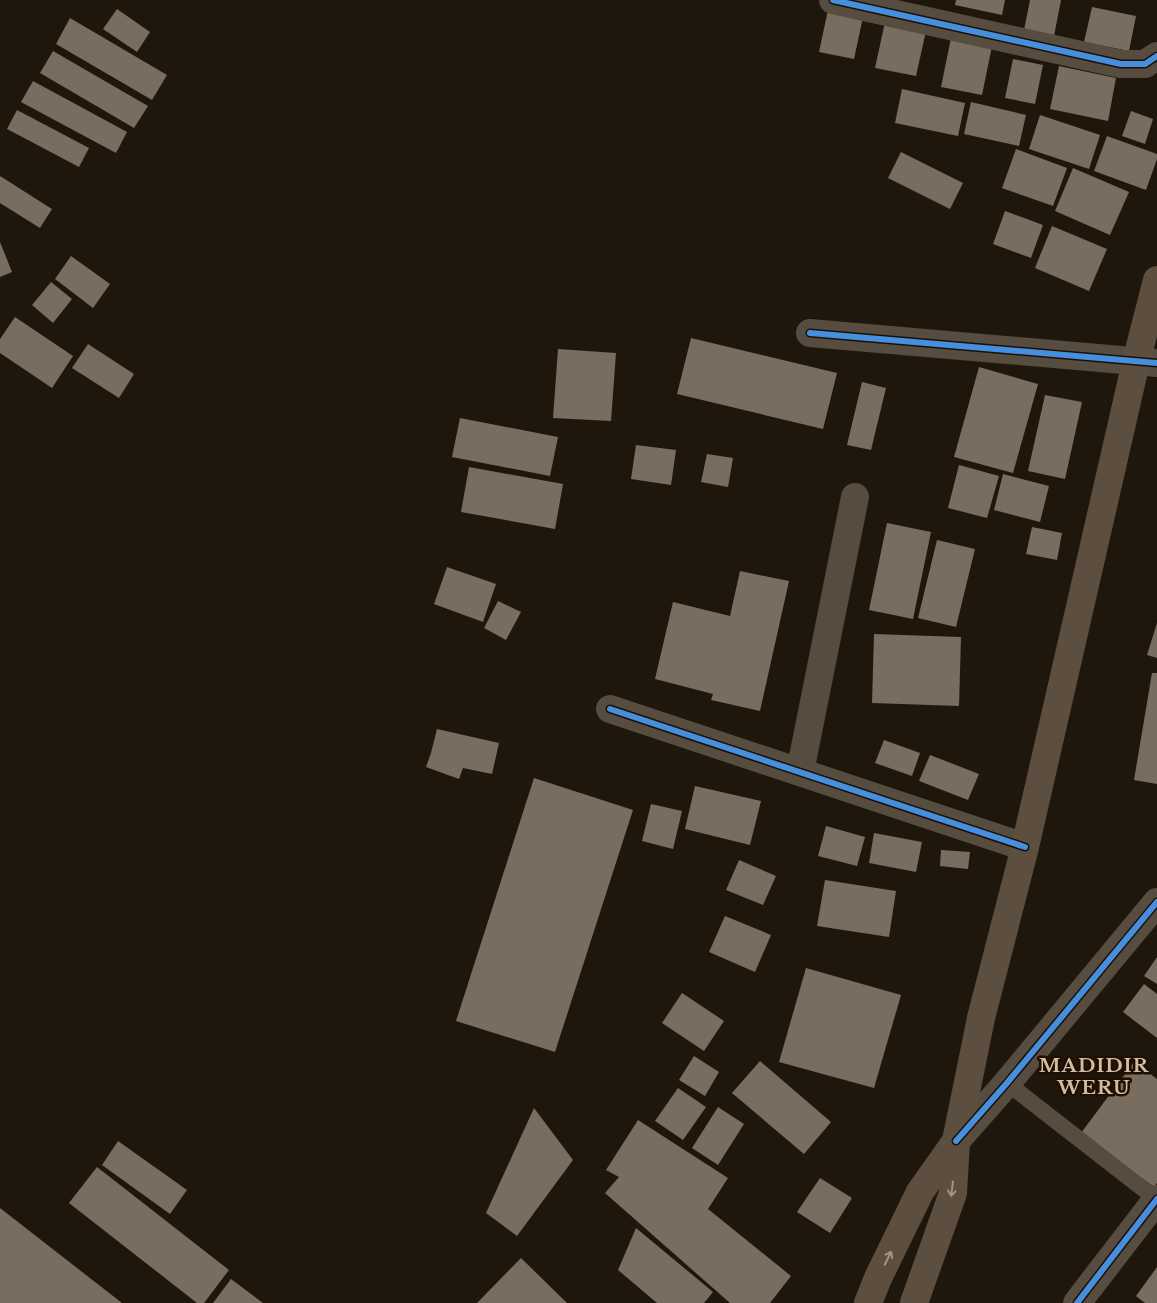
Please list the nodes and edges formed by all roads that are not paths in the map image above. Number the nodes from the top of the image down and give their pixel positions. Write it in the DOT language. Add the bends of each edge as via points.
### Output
graph roads {
  1 [pos="833,0"];
  2 [pos="1157,56"];
  3 [pos="1157,280"];
  4 [pos="810,333"];
  5 [pos="1147,362"];
  6 [pos="855,497"];
  7 [pos="610,709"];
  8 [pos="800,772"];
  9 [pos="1025,847"];
  10 [pos="1157,902"];
  11 [pos="1007,1083"];
  12 [pos="956,1140"];
  13 [pos="1157,1199"];
  14 [pos="868,1303"];
  15 [pos="914,1303"];
  16 [pos="1077,1303"];
  1 -- 2 [label="street" via="1121,64 1145,64"];
  3 -- 5 [label="highway"];
  4 -- 5 [label="street"];
  5 -- 9 [label="highway"];
  6 -- 8 [label="street"];
  7 -- 8 [label="street"];
  8 -- 9 [label="street"];
  9 -- 12 [label="highway" via="981,1018"];
  10 -- 11 [label="street"];
  11 -- 12 [label="street"];
  11 -- 13 [label="lane"];
  14 -- 12 [label="highway, one-way" via="920,1192"];
  12 -- 15 [label="highway, one-way" via="953,1194"];
  13 -- 16 [label="street"];
}
